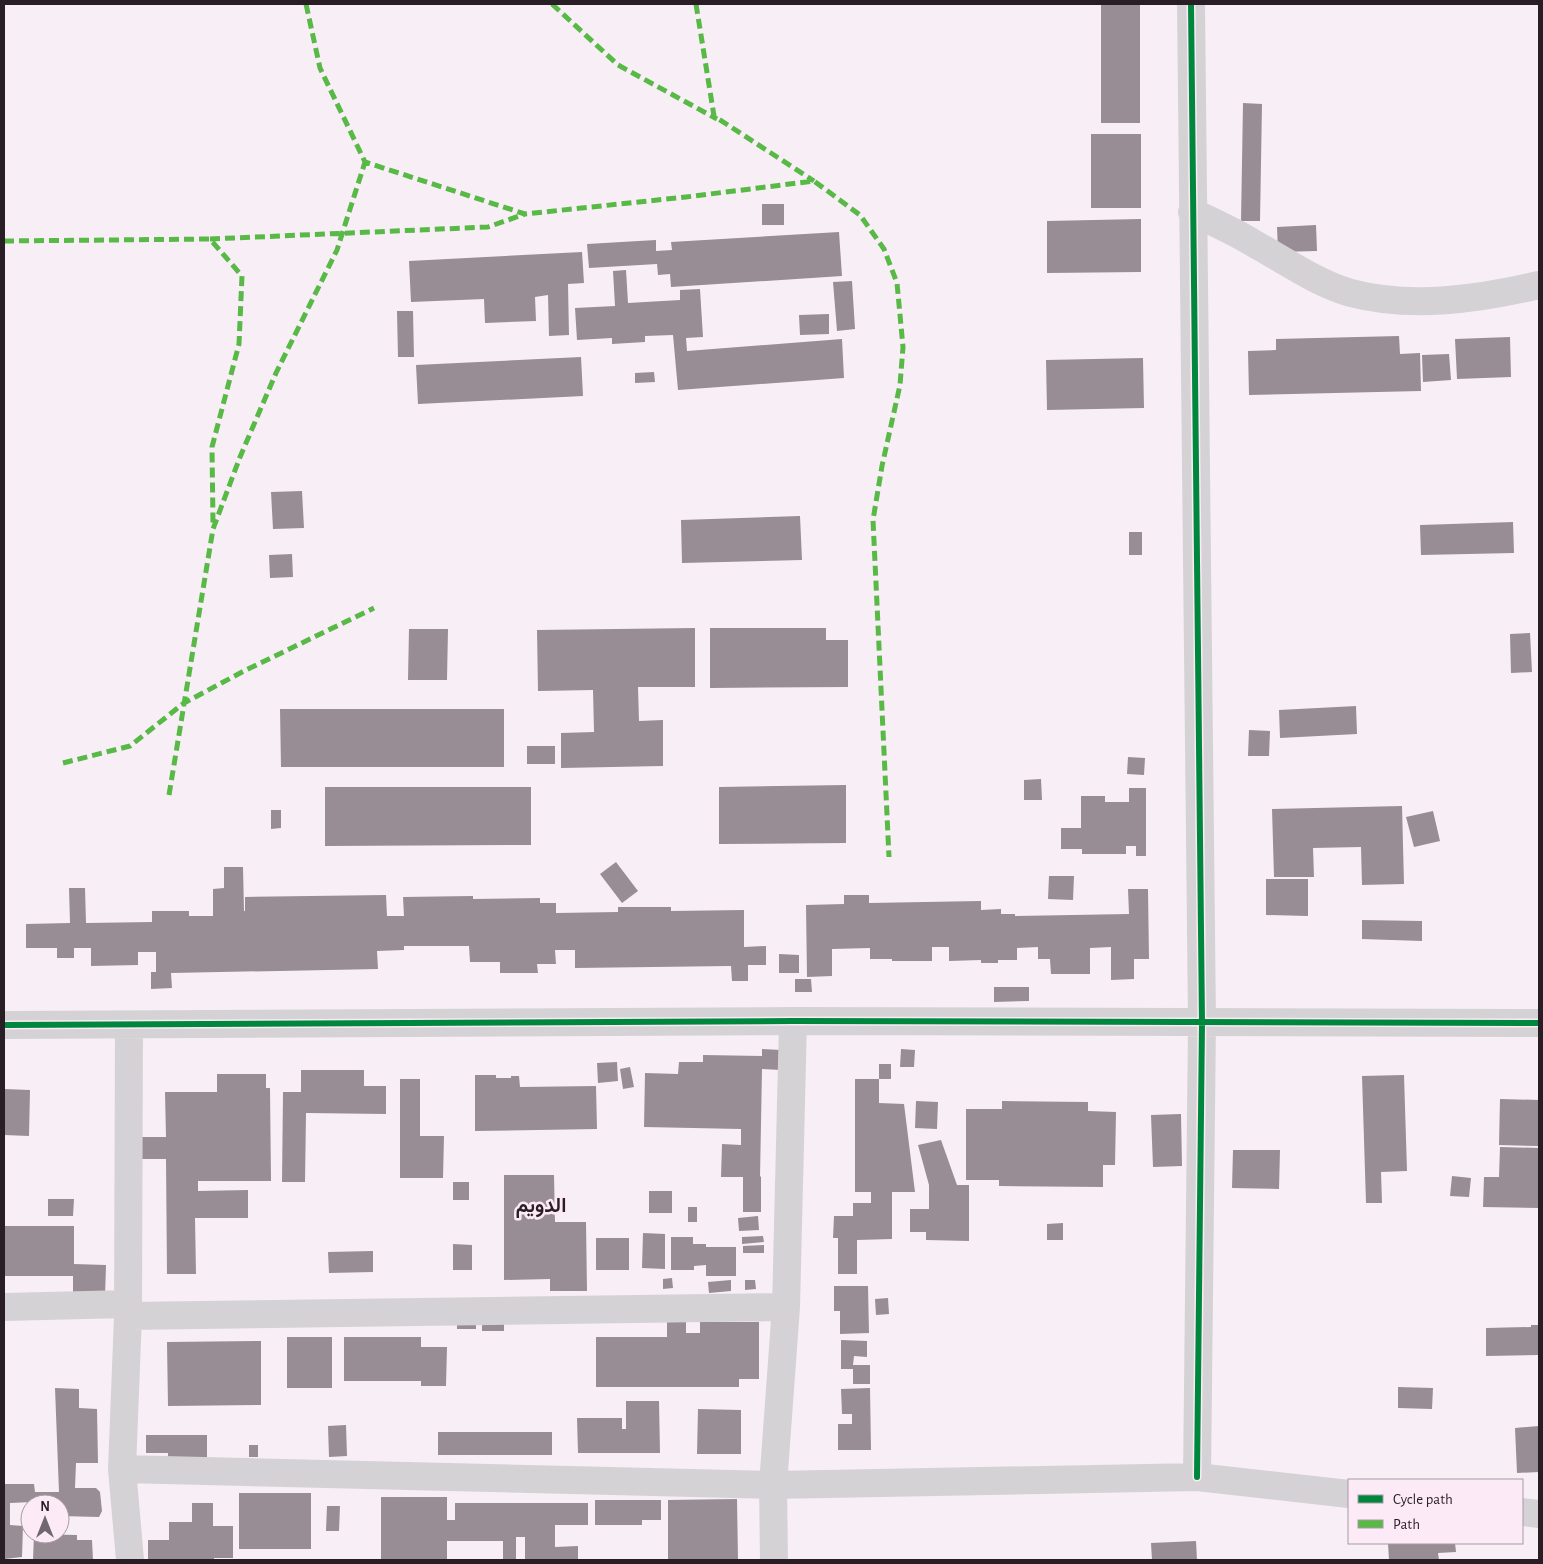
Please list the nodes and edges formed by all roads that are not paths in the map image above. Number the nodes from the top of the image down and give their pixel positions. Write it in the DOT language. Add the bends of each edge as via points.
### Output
graph roads {
  1 [pos="1191,4"];
  2 [pos="1192,212"];
  3 [pos="1539,285"];
  4 [pos="793,1021"];
  5 [pos="1202,1023"];
  6 [pos="1539,1023"];
  7 [pos="129,1024"];
  8 [pos="4,1025"];
  9 [pos="4,1307"];
  10 [pos="786,1307"];
  11 [pos="128,1310"];
  12 [pos="122,1469"];
  13 [pos="1197,1477"];
  14 [pos="774,1485"];
  15 [pos="1348,1494"];
  16 [pos="1523,1512"];
  17 [pos="1539,1514"];
  18 [pos="130,1560"];
  19 [pos="774,1560"];
  1 -- 2 [label="street"];
  2 -- 3 [label="street" via="1252,241 1320,280 1350,292 1383,298 1443,300 1498,294"];
  2 -- 5 [label="street"];
  4 -- 5 [label="street"];
  4 -- 7 [label="street"];
  4 -- 10 [label="street"];
  5 -- 6 [label="street"];
  5 -- 13 [label="street"];
  7 -- 8 [label="street"];
  7 -- 11 [label="street"];
  9 -- 11 [label="street"];
  10 -- 11 [label="street"];
  10 -- 14 [label="street"];
  11 -- 12 [label="street"];
  12 -- 14 [label="street"];
  12 -- 18 [label="street"];
  13 -- 14 [label="street"];
  13 -- 15 [label="street"];
  14 -- 19 [label="street"];
  16 -- 17 [label="street"];
}
